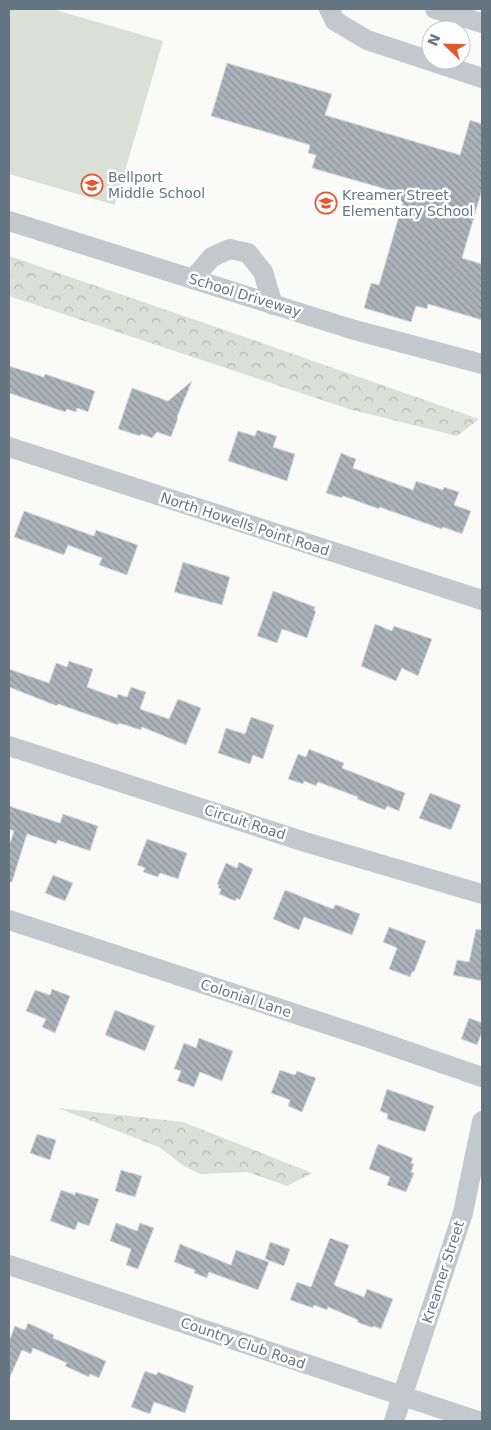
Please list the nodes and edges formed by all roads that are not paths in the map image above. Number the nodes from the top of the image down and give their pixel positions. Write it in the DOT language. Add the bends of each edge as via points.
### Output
graph roads {
  1 [pos="329,9"];
  2 [pos="435,9"];
  3 [pos="482,23"];
  4 [pos="482,78"];
  5 [pos="9,221"];
  6 [pos="193,279"];
  7 [pos="273,304"];
  8 [pos="482,364"];
  9 [pos="9,447"];
  10 [pos="482,600"];
  11 [pos="9,746"];
  12 [pos="482,894"];
  13 [pos="9,920"];
  14 [pos="482,1076"];
  15 [pos="482,1121"];
  16 [pos="9,1266"];
  17 [pos="402,1397"];
  18 [pos="394,1421"];
  19 [pos="478,1421"];
  1 -- 4 [label="street" via="335,21 367,40"];
  2 -- 3 [label="street"];
  5 -- 6 [label="street, School Driveway"];
  6 -- 7 [label="street, School Driveway"];
  6 -- 7 [label="street" via="212,256 230,249 248,253 263,272"];
  7 -- 8 [label="street, School Driveway" via="351,329"];
  9 -- 10 [label="street, North Howells Point Road"];
  11 -- 12 [label="street, Circuit Road" via="305,842"];
  13 -- 14 [label="street, Colonial Lane"];
  15 -- 17 [label="street, Kreamer Street" via="463,1213"];
  16 -- 17 [label="street, Country Club Road"];
  17 -- 18 [label="street, Kreamer Street"];
  17 -- 19 [label="street, Country Club Road"];
}
